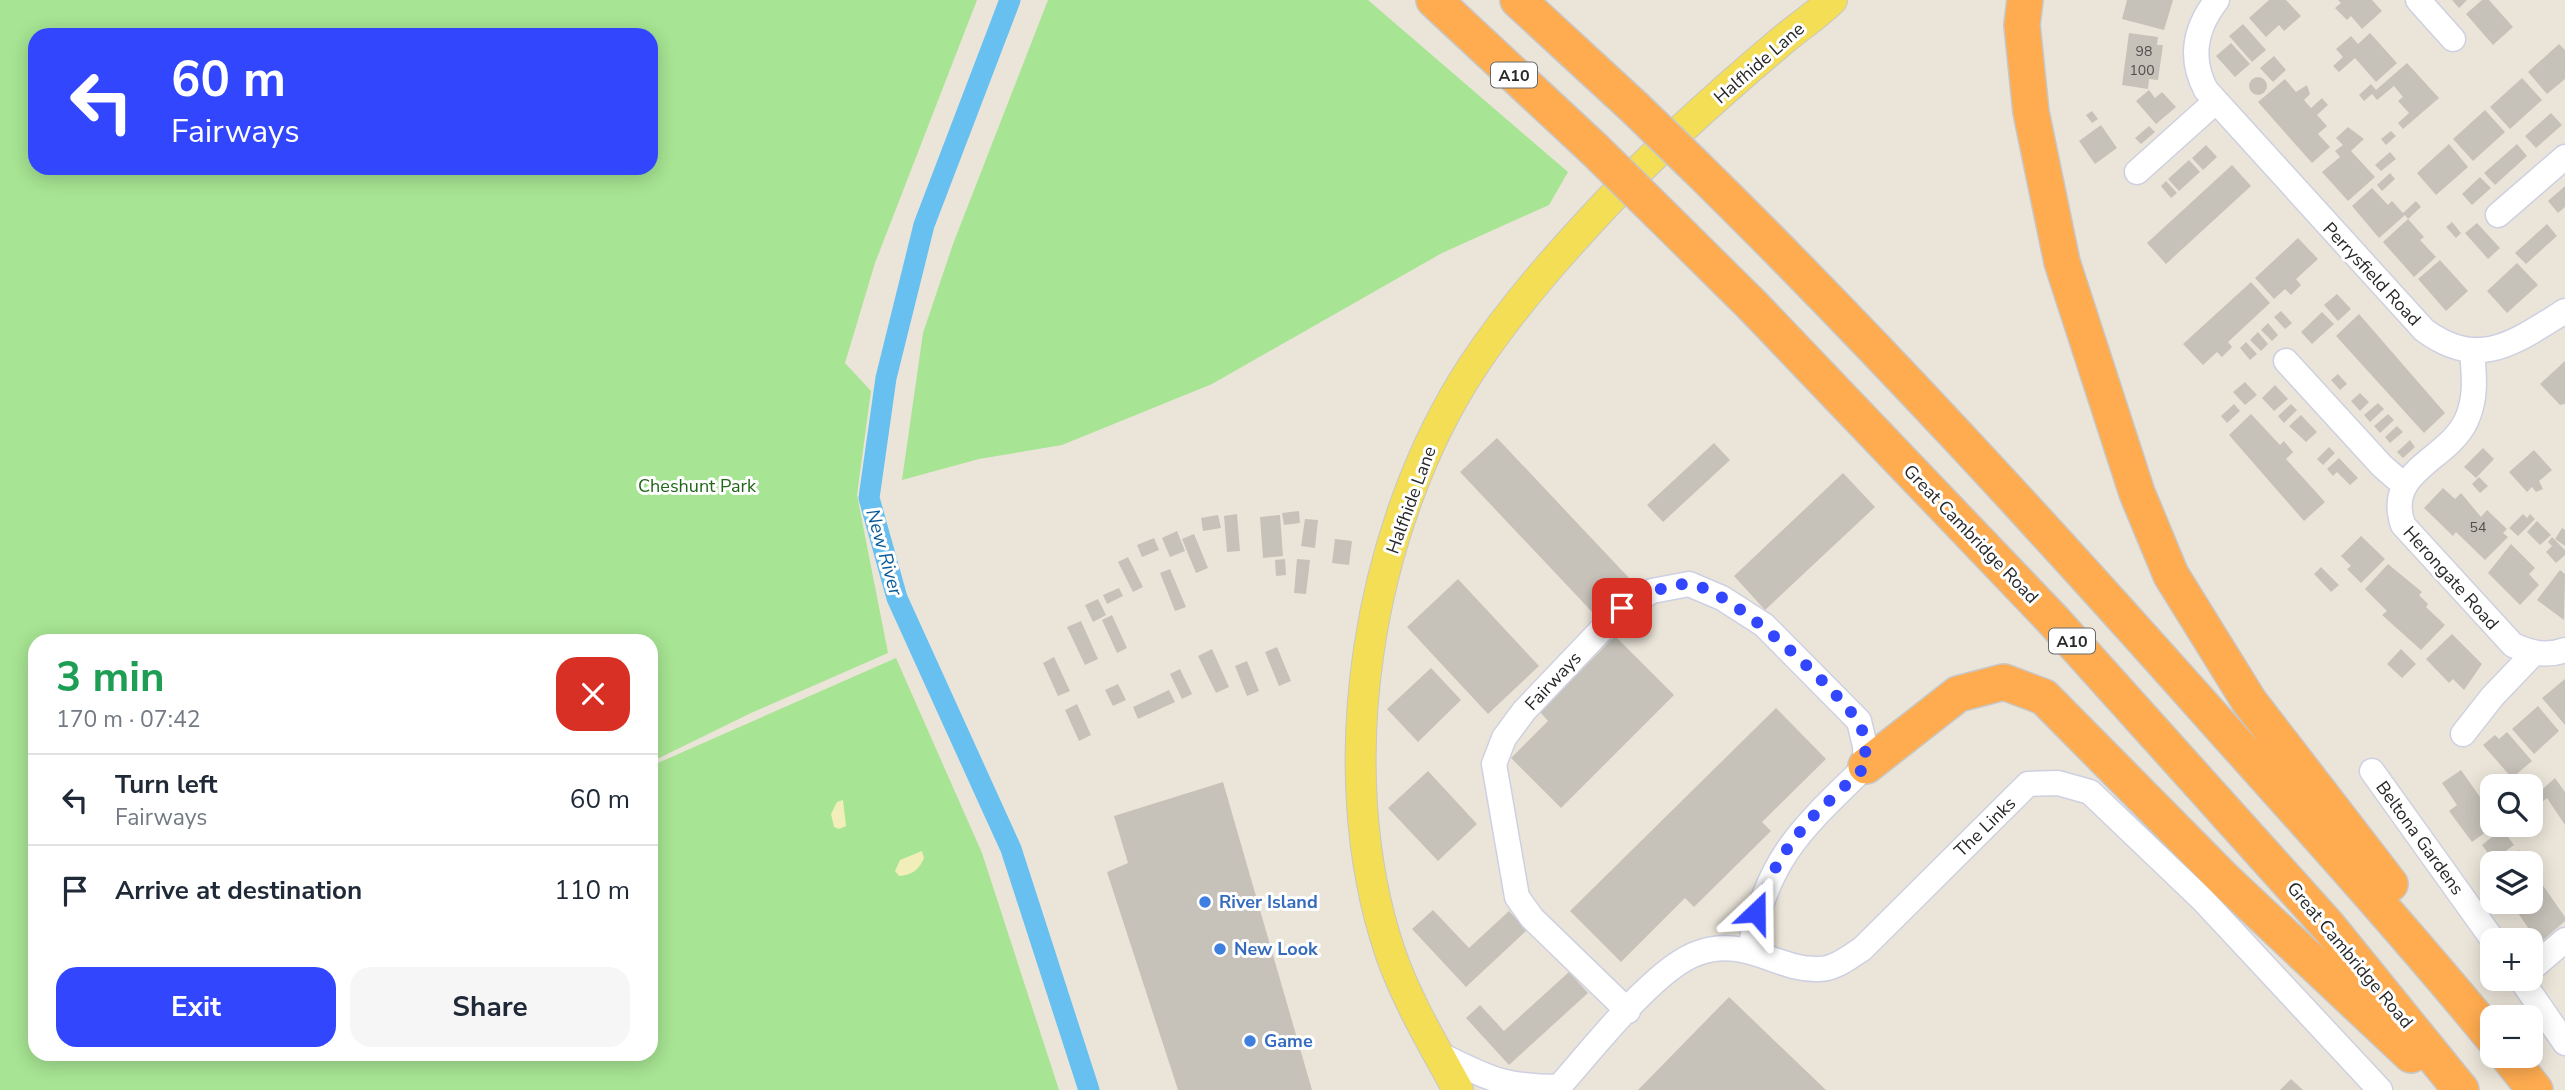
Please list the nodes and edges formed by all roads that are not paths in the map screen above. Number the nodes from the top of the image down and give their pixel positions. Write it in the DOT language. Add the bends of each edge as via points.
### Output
graph roads {
  1 [pos="1434,0"];
  2 [pos="1518,0"];
  3 [pos="2025,0"];
  4 [pos="2217,0"];
  5 [pos="2418,0"];
  6 [pos="1832,1"];
  7 [pos="2453,39"];
  8 [pos="2215,102"];
  9 [pos="2565,157"];
  10 [pos="2137,172"];
  11 [pos="2498,215"];
  12 [pos="2565,311"];
  13 [pos="2472,351"];
  14 [pos="2286,361"];
  15 [pos="2404,485"];
  16 [pos="2565,650"];
  17 [pos="2533,654"];
  18 [pos="2463,734"];
  19 [pos="1866,766"];
  20 [pos="2372,771"];
  21 [pos="2484,928"];
  22 [pos="2565,940"];
  23 [pos="1749,950"];
  24 [pos="2424,955"];
  25 [pos="2543,959"];
  26 [pos="2530,991"];
  27 [pos="1628,1011"];
  28 [pos="2480,1023"];
  29 [pos="2565,1043"];
  30 [pos="1438,1054"];
  31 [pos="2517,1068"];
  32 [pos="1557,1088"];
  33 [pos="1458,1090"];
  34 [pos="2380,1090"];
  35 [pos="2460,1090"];
  36 [pos="2535,1090"];
  1 -- 35 [label="highway, Great Cambridge Road / A10, bridge" via="1753,306 2053,620 2328,926"];
  2 -- 24 [label="highway, bridge" via="1697,168 1908,382"];
  3 -- 24 [label="highway" via="2022,25 2031,112 2062,261 2137,493 2171,575 2249,701 2395,892"];
  4 -- 8 [label="street, Perrysfield Road" via="2200,26 2195,53 2200,79"];
  5 -- 7 [label="street"];
  6 -- 30 [label="main road, Halfhide Lane" via="1700,114 1564,250 1473,367 1424,454 1392,547 1369,650 1361,727 1360,808 1370,877 1391,953"];
  8 -- 10 [label="street"];
  8 -- 13 [label="street, Perrysfield Road" via="2411,318 2443,343"];
  9 -- 11 [label="street"];
  12 -- 13 [label="street, Perrysfield Road" via="2501,348"];
  13 -- 15 [label="street" via="2473,401 2465,423"];
  14 -- 15 [label="street"];
  15 -- 17 [label="street, Herongate Road" via="2396,508 2403,525 2513,645"];
  16 -- 17 [label="street"];
  17 -- 18 [label="street"];
  19 -- 23 [label="street" via="1808,821 1779,860 1756,912"];
  19 -- 27 [label="street, Fairways" via="1859,721 1763,625 1722,598 1689,584 1652,592 1622,608 1524,712 1504,738 1494,764 1517,897 1532,918"];
  19 -- 35 [label="highway" via="1958,694 2004,682 2044,697 2225,880 2404,1050"];
  20 -- 21 [label="street, Beltona Gardens"];
  22 -- 25 [label="street"];
  23 -- 27 [label="street, The Links" via="1699,953 1655,983"];
  23 -- 34 [label="street, The Links" via="1818,969 1840,963 1862,949 2028,784 2058,783 2090,792 2109,810 2203,900"];
  24 -- 28 [label="highway"];
  26 -- 29 [label="street"];
  27 -- 32 [label="street, The Links"];
  30 -- 32 [label="street, The Links" via="1496,1082"];
  30 -- 33 [label="main road, Halfhide Lane"];
  31 -- 36 [label="highway"];
}
